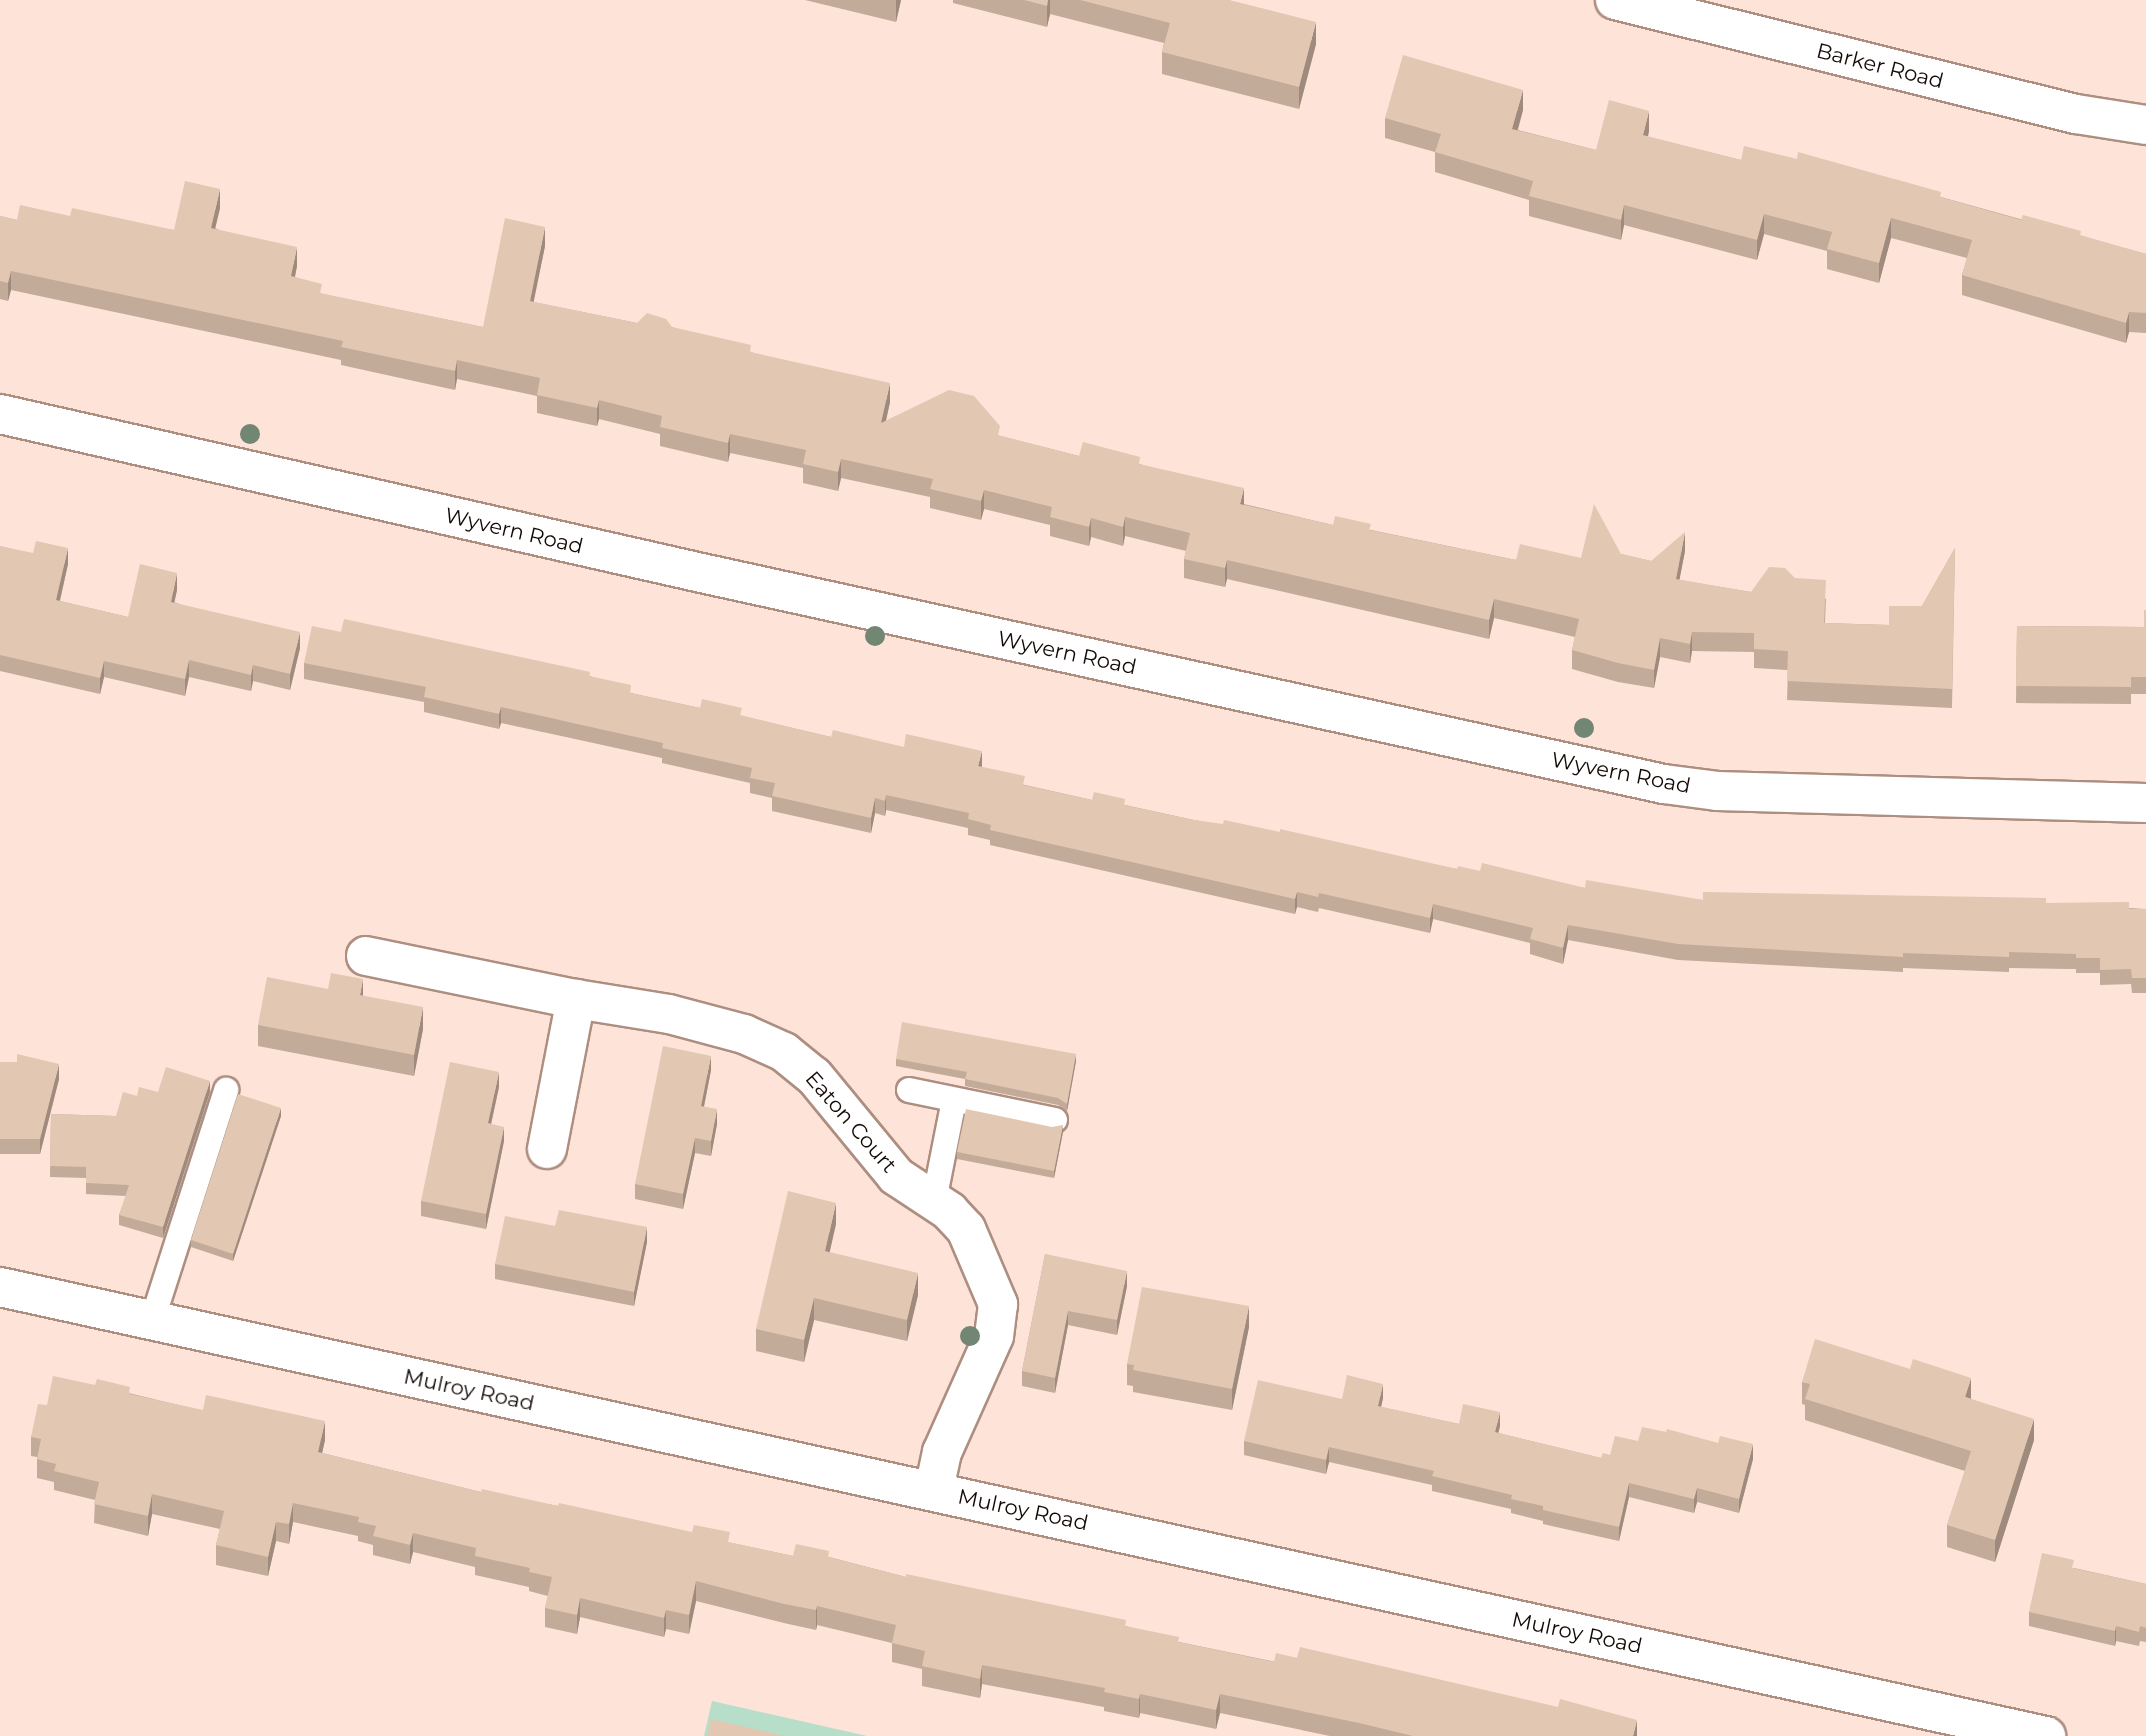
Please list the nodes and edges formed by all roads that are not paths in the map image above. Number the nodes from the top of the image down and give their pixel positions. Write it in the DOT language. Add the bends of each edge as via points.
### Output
graph roads {
  1 [pos="1631,2"];
  2 [pos="2146,125"];
  3 [pos="0,414"];
  4 [pos="2146,803"];
  5 [pos="366,956"];
  6 [pos="576,999"];
  7 [pos="226,1090"];
  8 [pos="909,1090"];
  9 [pos="954,1100"];
  10 [pos="1055,1120"];
  11 [pos="547,1149"];
  12 [pos="934,1201"];
  13 [pos="0,1287"];
  14 [pos="152,1321"];
  15 [pos="934,1491"];
  16 [pos="2046,1736"];
  1 -- 2 [label="street, Barker Road" via="2076,114"];
  3 -- 4 [label="street, Wyvern Road" via="1664,784 1717,791"];
  5 -- 6 [label="street, Eaton Court"];
  6 -- 11 [label="street"];
  6 -- 12 [label="street, Eaton Court" via="669,1014 744,1034 784,1052 814,1076 895,1176"];
  7 -- 14 [label="lane"];
  8 -- 9 [label="lane"];
  9 -- 10 [label="lane"];
  9 -- 12 [label="lane"];
  12 -- 15 [label="street, Eaton Court" via="967,1229 998,1304 994,1335 942,1452"];
  13 -- 14 [label="street, Mulroy Road"];
  14 -- 15 [label="street, Mulroy Road"];
  15 -- 16 [label="street, Mulroy Road"];
}
